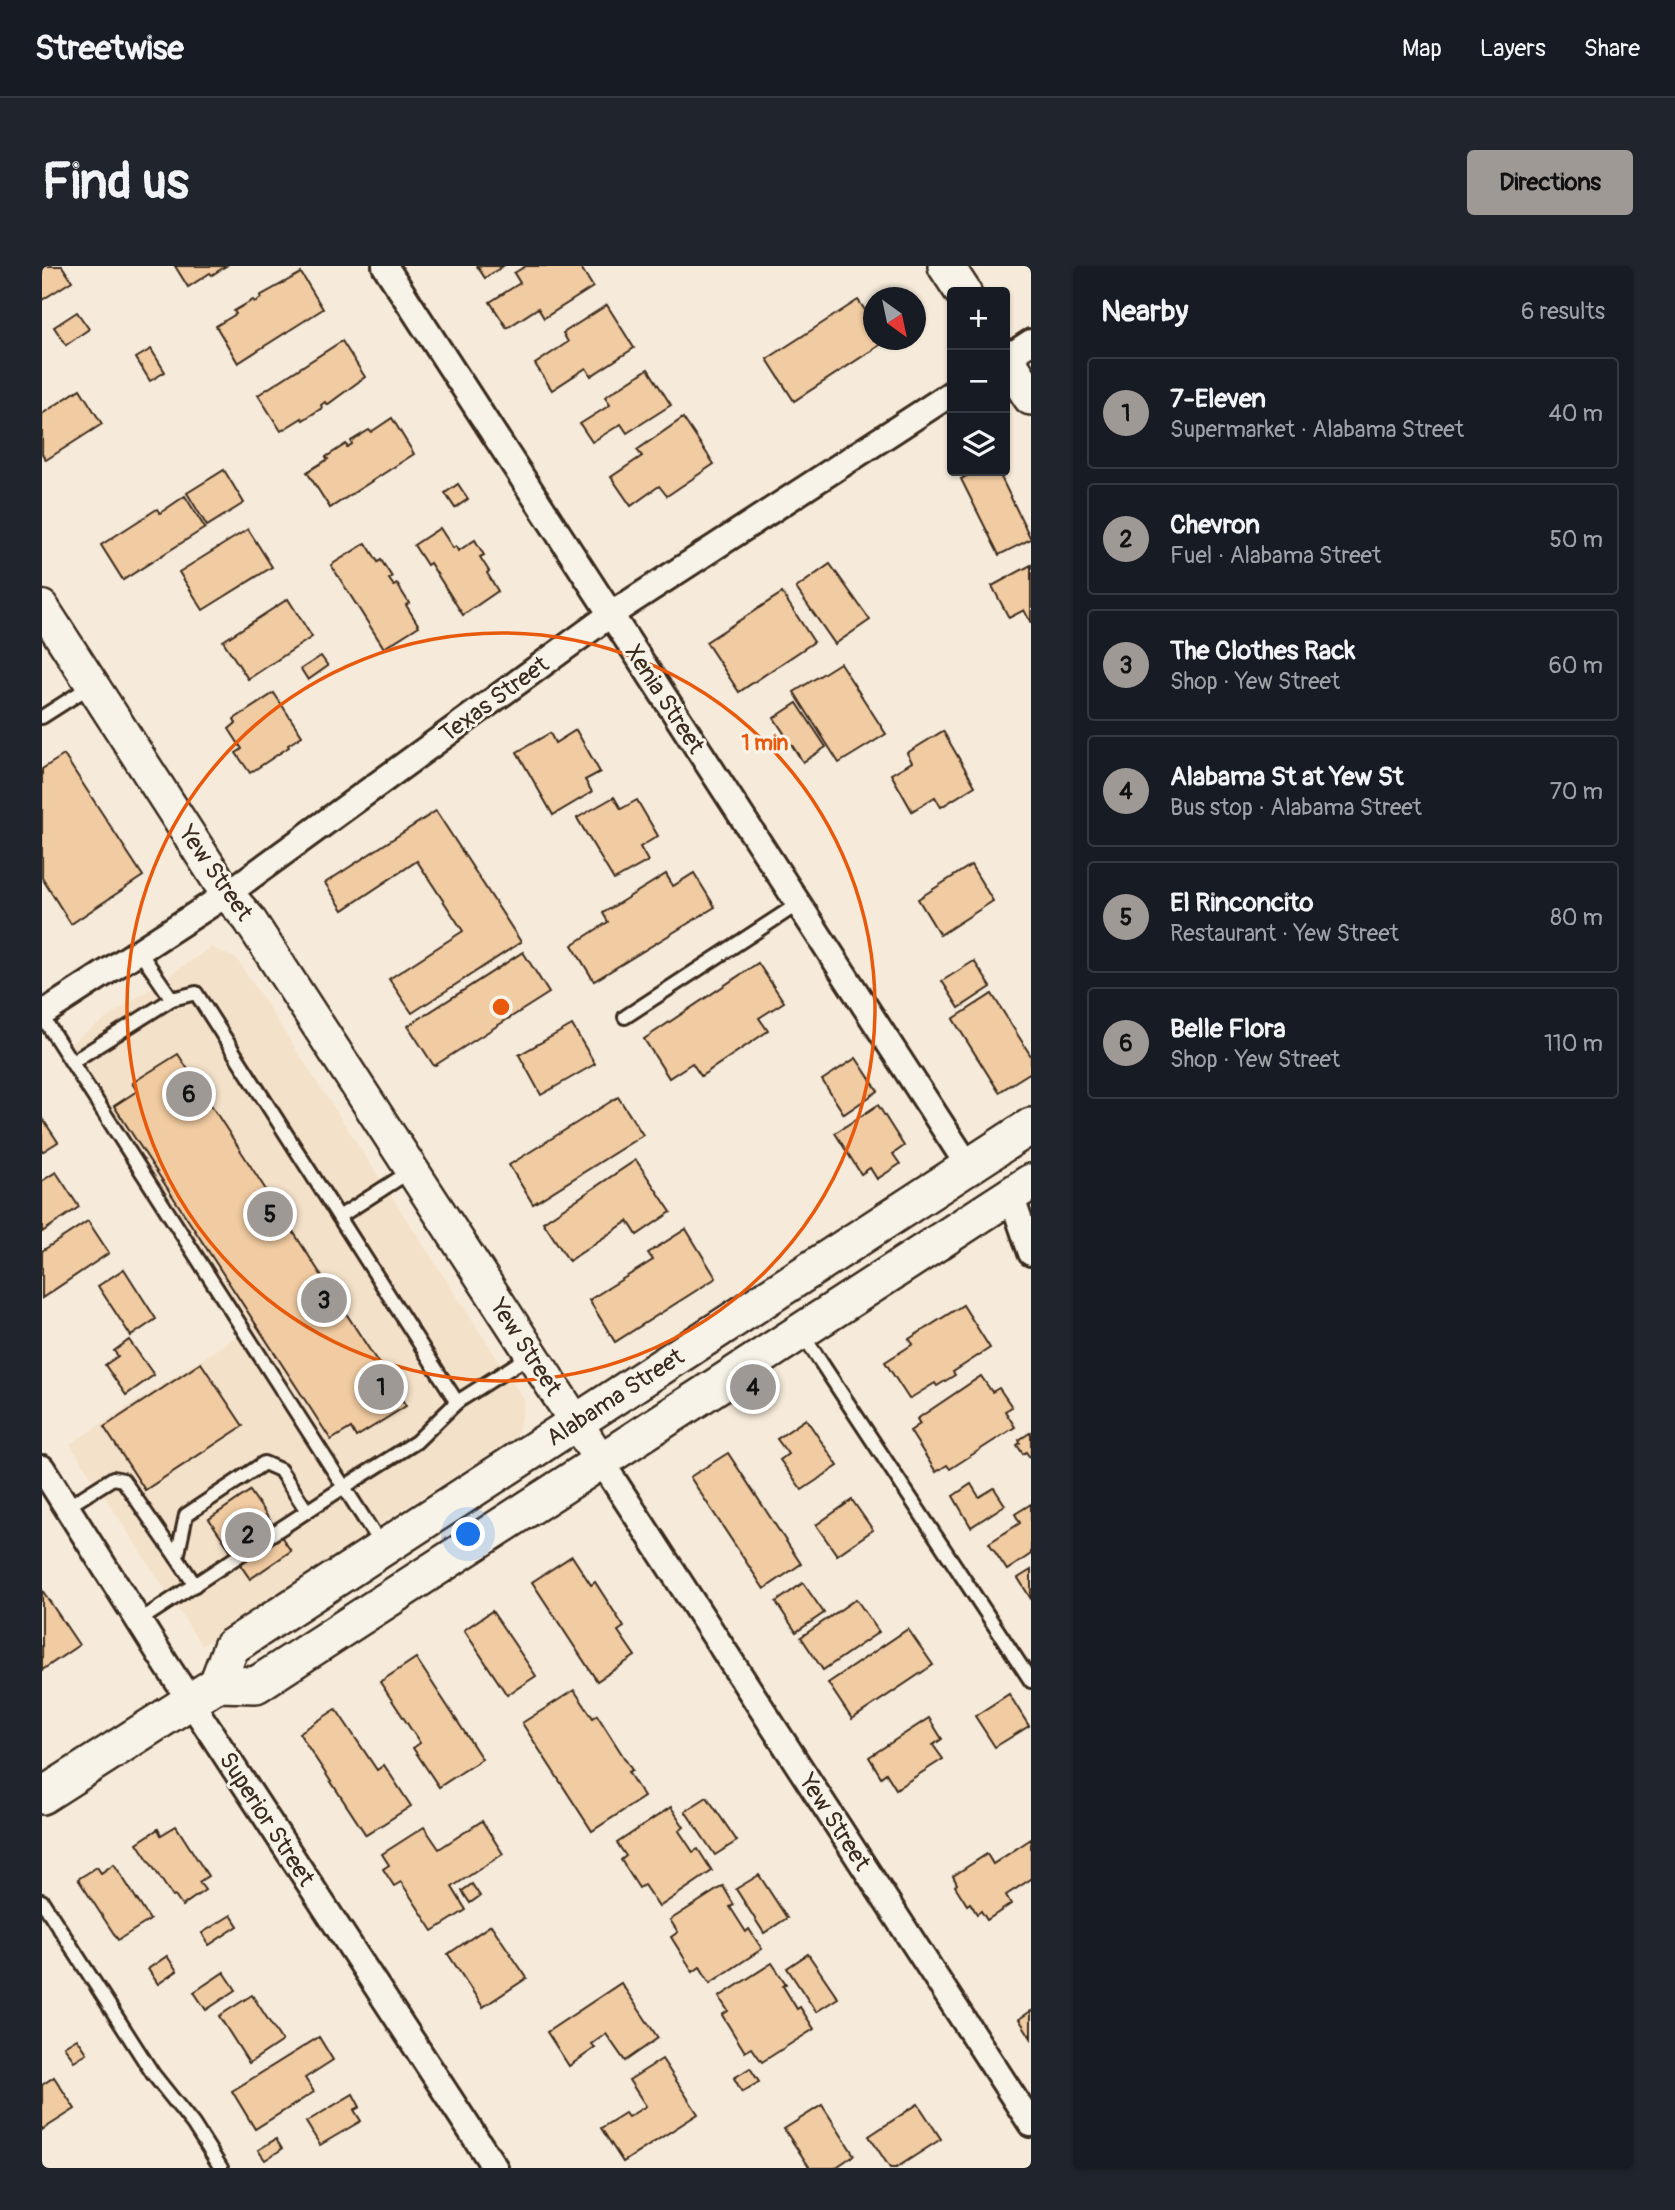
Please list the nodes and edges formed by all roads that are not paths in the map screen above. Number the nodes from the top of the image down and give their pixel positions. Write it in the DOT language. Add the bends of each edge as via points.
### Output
graph roads {
  1 [pos="385,266"];
  2 [pos="946,266"];
  3 [pos="960,287"];
  4 [pos="1012,354"];
  5 [pos="947,396"];
  6 [pos="1031,397"];
  7 [pos="42,607"];
  8 [pos="610,615"];
  9 [pos="92,684"];
  10 [pos="42,717"];
  11 [pos="227,894"];
  12 [pos="798,904"];
  13 [pos="139,951"];
  14 [pos="172,999"];
  15 [pos="42,1015"];
  16 [pos="625,1017"];
  17 [pos="72,1062"];
  18 [pos="1031,1126"];
  19 [pos="969,1167"];
  20 [pos="412,1170"];
  21 [pos="1020,1190"];
  22 [pos="340,1217"];
  23 [pos="1031,1253"];
  24 [pos="801,1331"];
  25 [pos="531,1355"];
  26 [pos="457,1402"];
  27 [pos="576,1423"];
  28 [pos="601,1461"];
  29 [pos="42,1468"];
  30 [pos="344,1488"];
  31 [pos="67,1507"];
  32 [pos="307,1511"];
  33 [pos="383,1548"];
  34 [pos="177,1558"];
  35 [pos="195,1585"];
  36 [pos="139,1621"];
  37 [pos="1031,1681"];
  38 [pos="203,1692"];
  39 [pos="42,1796"];
  40 [pos="42,1901"];
  41 [pos="1031,2124"];
  42 [pos="221,2168"];
  43 [pos="495,2168"];
  1 -- 8 [label="street, Xenia Street"];
  2 -- 3 [label="main road"];
  4 -- 6 [label="main road"];
  5 -- 8 [label="street, Texas Street"];
  7 -- 9 [label="street, Yew Street"];
  8 -- 11 [label="street, Texas Street"];
  8 -- 12 [label="street, Xenia Street"];
  9 -- 10 [label="lane"];
  9 -- 11 [label="street, Yew Street"];
  11 -- 13 [label="street, Texas Street"];
  11 -- 20 [label="street, Yew Street" via="249,919"];
  12 -- 16 [label="lane"];
  12 -- 19 [label="street, Xenia Street"];
  13 -- 14 [label="lane"];
  13 -- 15 [label="street, Texas Street"];
  14 -- 17 [label="lane"];
  14 -- 22 [label="lane" via="196,993"];
  15 -- 17 [label="lane"];
  17 -- 30 [label="lane"];
  18 -- 19 [label="main road, Alabama Street"];
  19 -- 27 [label="main road, Alabama Street"];
  20 -- 22 [label="lane"];
  20 -- 25 [label="street, Yew Street"];
  21 -- 23 [label="street" via="1015,1207"];
  21 -- 24 [label="main road, Alabama Street"];
  22 -- 26 [label="lane"];
  24 -- 28 [label="main road, Alabama Street"];
  24 -- 37 [label="lane"];
  25 -- 26 [label="lane"];
  25 -- 27 [label="street, Yew Street"];
  26 -- 30 [label="lane" via="416,1442"];
  27 -- 28 [label="street, Yew Street"];
  27 -- 33 [label="main road, Alabama Street"];
  28 -- 38 [label="main road, Alabama Street" via="256,1685"];
  28 -- 41 [label="street, Yew Street"];
  29 -- 31 [label="street, Superior Street"];
  30 -- 32 [label="lane"];
  30 -- 33 [label="lane"];
  31 -- 34 [label="lane" via="113,1478 123,1480"];
  31 -- 36 [label="street, Superior Street"];
  32 -- 34 [label="lane" via="280,1470 264,1463 186,1515"];
  32 -- 35 [label="lane"];
  33 -- 38 [label="main road, Alabama Street" via="231,1647"];
  34 -- 35 [label="lane"];
  35 -- 36 [label="lane"];
  36 -- 38 [label="street, Superior Street"];
  38 -- 39 [label="main road"];
  38 -- 43 [label="street, Superior Street"];
  40 -- 42 [label="lane" via="153,2074"];
}
